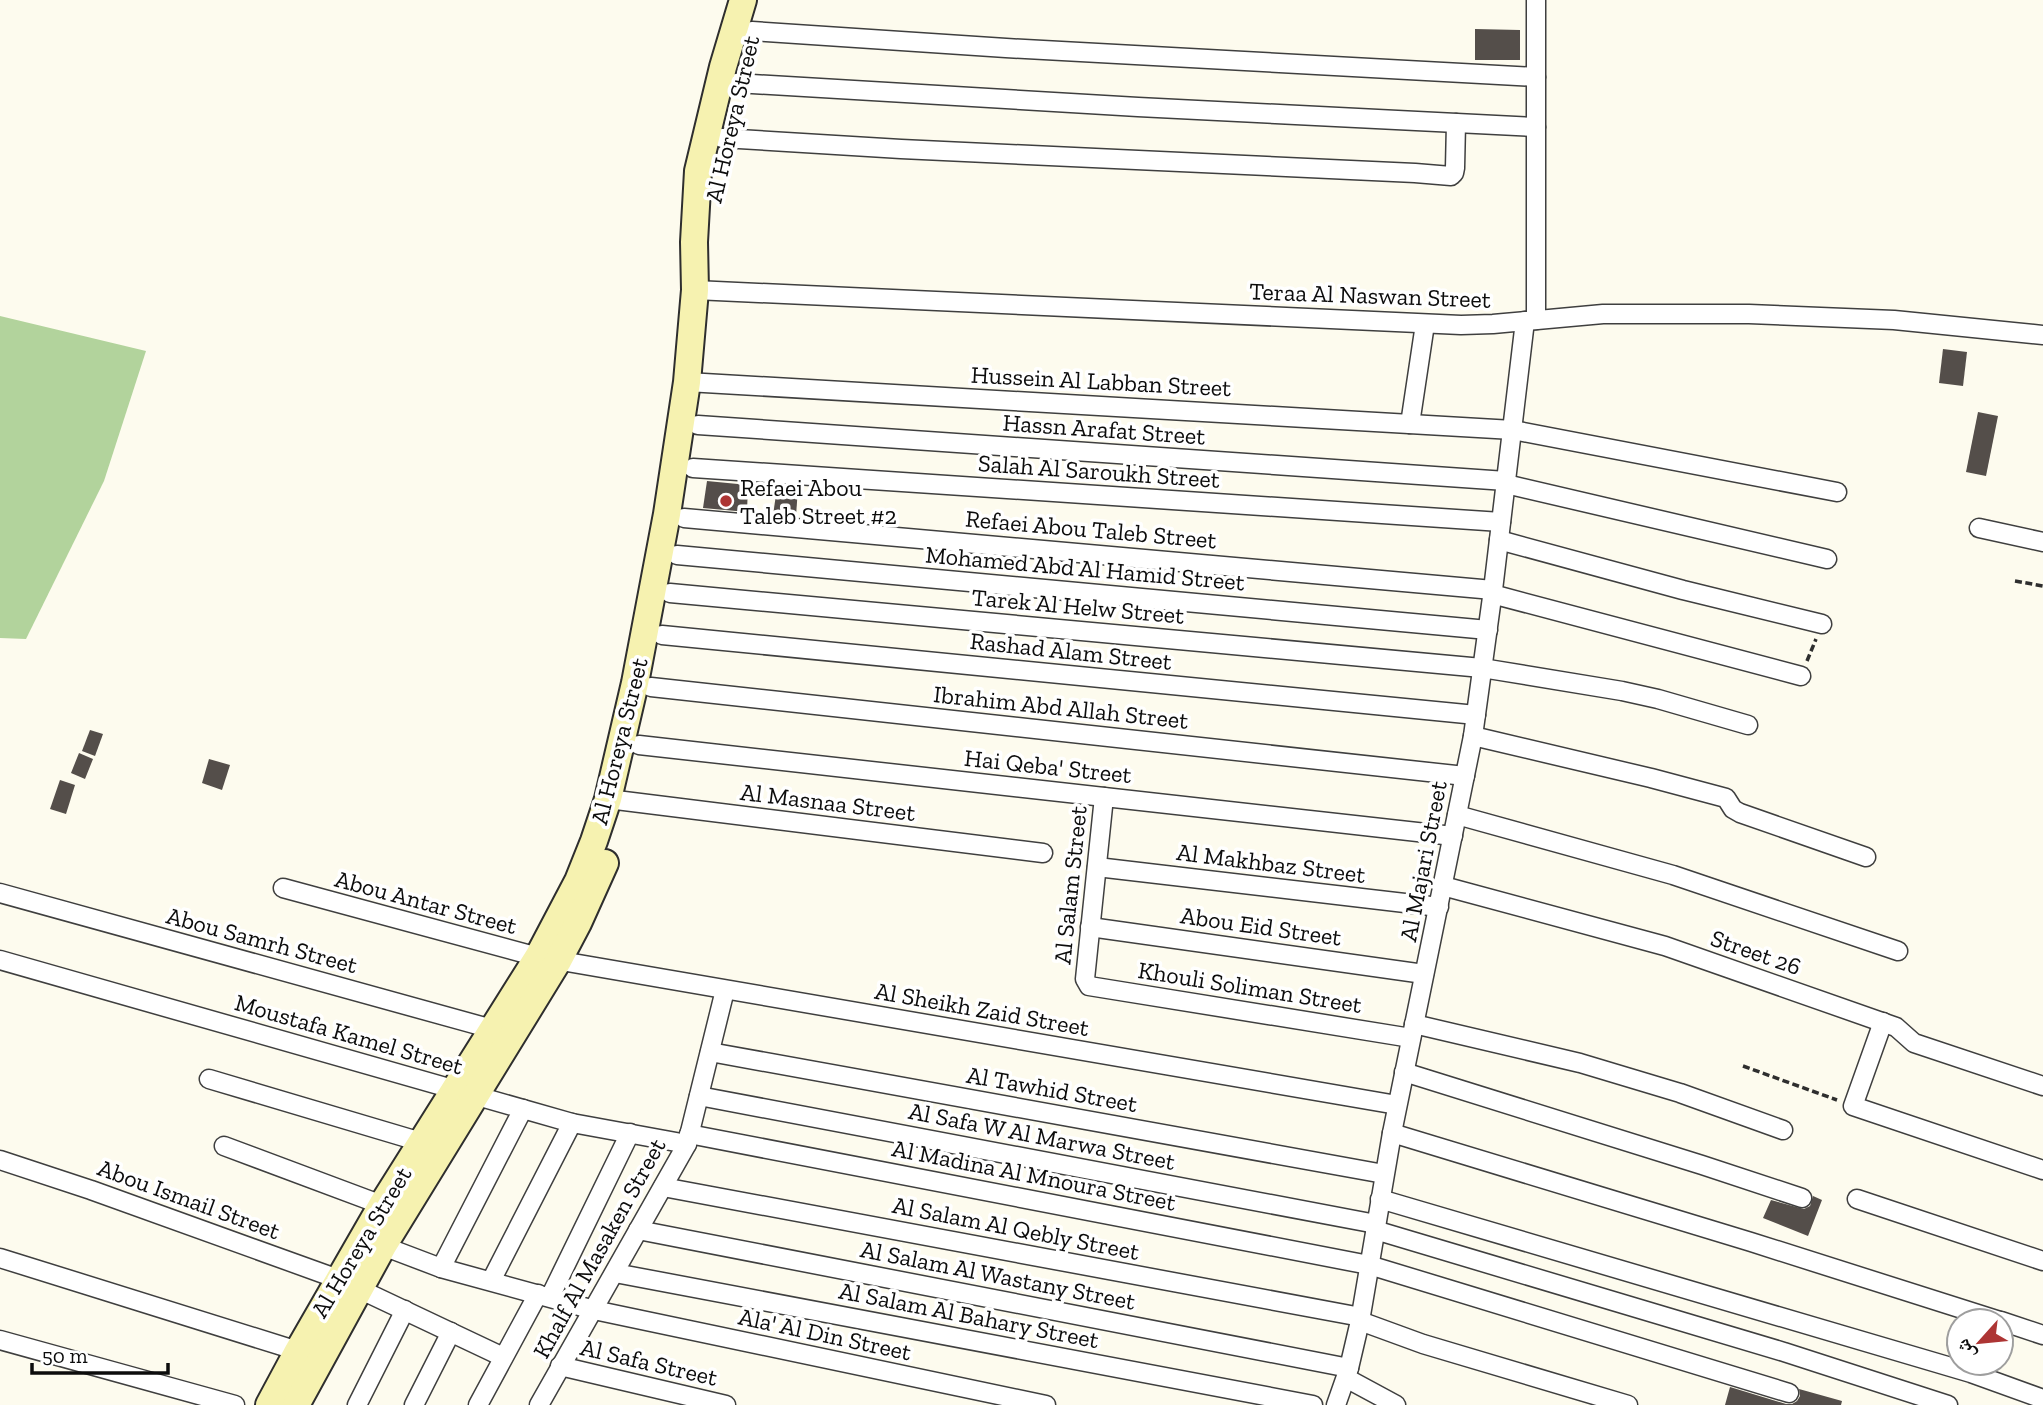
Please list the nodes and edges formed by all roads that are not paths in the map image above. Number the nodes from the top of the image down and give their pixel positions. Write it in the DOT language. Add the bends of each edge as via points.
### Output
graph roads {
  1 [pos="743,0"];
  2 [pos="761,0"];
  3 [pos="1536,0"];
  4 [pos="752,31"];
  5 [pos="1536,77"];
  6 [pos="736,83"];
  7 [pos="1456,123"];
  8 [pos="1536,127"];
  9 [pos="722,138"];
  10 [pos="702,290"];
  11 [pos="1531,320"];
  12 [pos="1425,324"];
  13 [pos="2043,335"];
  14 [pos="694,382"];
  15 [pos="1410,424"];
  16 [pos="698,425"];
  17 [pos="1513,430"];
  18 [pos="693,468"];
  19 [pos="1506,482"];
  20 [pos="1837,492"];
  21 [pos="684,518"];
  22 [pos="1979,528"];
  23 [pos="1500,531"];
  24 [pos="2043,542"];
  25 [pos="677,555"];
  26 [pos="1827,559"];
  27 [pos="1493,592"];
  28 [pos="670,593"];
  29 [pos="1822,624"];
  30 [pos="1488,630"];
  31 [pos="662,635"];
  32 [pos="1482,668"];
  33 [pos="1801,676"];
  34 [pos="651,687"];
  35 [pos="1476,715"];
  36 [pos="1748,724"];
  37 [pos="1473,736"];
  38 [pos="639,745"];
  39 [pos="1465,776"];
  40 [pos="1104,797"];
  41 [pos="616,800"];
  42 [pos="1457,815"];
  43 [pos="1453,836"];
  44 [pos="1043,853"];
  45 [pos="1866,857"];
  46 [pos="1097,867"];
  47 [pos="1443,886"];
  48 [pos="283,888"];
  49 [pos="0,893"];
  50 [pos="1438,907"];
  51 [pos="1090,927"];
  52 [pos="1898,951"];
  53 [pos="548,959"];
  54 [pos="0,960"];
  55 [pos="1424,974"];
  56 [pos="1085,979"];
  57 [pos="726,990"];
  58 [pos="1883,1022"];
  59 [pos="1412,1031"];
  60 [pos="502,1032"];
  61 [pos="710,1052"];
  62 [pos="1404,1072"];
  63 [pos="209,1079"];
  64 [pos="2043,1086"];
  65 [pos="465,1093"];
  66 [pos="699,1096"];
  67 [pos="1397,1105"];
  68 [pos="523,1109"];
  69 [pos="572,1123"];
  70 [pos="1783,1130"];
  71 [pos="630,1133"];
  72 [pos="1392,1133"];
  73 [pos="688,1139"];
  74 [pos="421,1142"];
  75 [pos="224,1146"];
  76 [pos="0,1160"];
  77 [pos="2043,1170"];
  78 [pos="1384,1174"];
  79 [pos="663,1187"];
  80 [pos="1802,1198"];
  81 [pos="1380,1199"];
  82 [pos="1857,1199"];
  83 [pos="382,1205"];
  84 [pos="1376,1227"];
  85 [pos="638,1230"];
  86 [pos="383,1246"];
  87 [pos="0,1258"];
  88 [pos="2043,1261"];
  89 [pos="1369,1265"];
  90 [pos="441,1268"];
  91 [pos="615,1273"];
  92 [pos="491,1281"];
  93 [pos="349,1284"];
  94 [pos="544,1296"];
  95 [pos="1956,1307"];
  96 [pos="405,1310"];
  97 [pos="594,1310"];
  98 [pos="1360,1319"];
  99 [pos="2015,1326"];
  100 [pos="451,1332"];
  101 [pos="2043,1335"];
  102 [pos="0,1340"];
  103 [pos="298,1351"];
  104 [pos="503,1357"];
  105 [pos="560,1366"];
  106 [pos="1347,1373"];
  107 [pos="1789,1393"];
  108 [pos="2043,1399"];
  109 [pos="235,1405"];
  110 [pos="269,1405"];
  111 [pos="296,1405"];
  112 [pos="357,1405"];
  113 [pos="414,1405"];
  114 [pos="478,1405"];
  115 [pos="539,1405"];
  116 [pos="726,1405"];
  117 [pos="1046,1405"];
  118 [pos="1313,1405"];
  119 [pos="1336,1405"];
  120 [pos="1396,1405"];
  121 [pos="1628,1405"];
  122 [pos="1948,1405"];
  1 -- 10 [label="main road, Al Horeya Street" via="698,171 694,231"];
  2 -- 4 [label="main road, Al Horeya Street"];
  3 -- 5 [label="street, Al Majari Street"];
  4 -- 5 [label="street"];
  4 -- 6 [label="main road, Al Horeya Street"];
  5 -- 8 [label="street, Al Majari Street"];
  6 -- 7 [label="street"];
  6 -- 9 [label="main road, Al Horeya Street"];
  7 -- 8 [label="street"];
  7 -- 9 [label="street" via="1451,176"];
  8 -- 11 [label="street, Al Majari Street"];
  9 -- 10 [label="main road, Al Horeya Street"];
  10 -- 12 [label="street, Teraa Al Naswan Street"];
  10 -- 14 [label="main road, Al Horeya Street"];
  11 -- 12 [label="street, Teraa Al Naswan Street"];
  11 -- 13 [label="street, Teraa Al Naswan Street" via="1603,314 1749,314 1894,320"];
  11 -- 17 [label="street, Al Majari Street"];
  12 -- 15 [label="street"];
  14 -- 15 [label="street, Hussein Al Labban Street"];
  14 -- 16 [label="main road, Al Horeya Street"];
  14 -- 41 [label="main road, Al Horeya Street"];
  15 -- 17 [label="street, Hussein Al Labban Street"];
  16 -- 18 [label="main road, Al Horeya Street"];
  16 -- 19 [label="street, Hassn Arafat Street"];
  17 -- 19 [label="street, Al Majari Street"];
  17 -- 20 [label="street, Hussein Al Labban Street"];
  18 -- 21 [label="main road, Al Horeya Street"];
  18 -- 23 [label="street, Salah Al Saroukh Street"];
  19 -- 23 [label="street, Al Majari Street"];
  19 -- 26 [label="street, Hassn Arafat Street"];
  21 -- 25 [label="main road, Al Horeya Street"];
  21 -- 27 [label="street, Refaei Abou Taleb Street"];
  22 -- 24 [label="street"];
  23 -- 27 [label="street, Al Majari Street"];
  23 -- 29 [label="street, Salah Al Saroukh Street" via="1683,590"];
  25 -- 28 [label="main road, Al Horeya Street"];
  25 -- 30 [label="street, Mohamed Abd Al Hamid Street"];
  27 -- 30 [label="street, Al Majari Street"];
  27 -- 33 [label="street, Refaei Abou Taleb Street"];
  28 -- 31 [label="main road, Al Horeya Street"];
  28 -- 32 [label="street, Tarek Al Helw Street"];
  30 -- 32 [label="street, Al Majari Street"];
  31 -- 34 [label="main road, Al Horeya Street"];
  31 -- 35 [label="street, Rashad Alam Street"];
  32 -- 35 [label="street, Al Majari Street"];
  32 -- 36 [label="street, Tarek Al Helw Street" via="1622,691"];
  34 -- 38 [label="main road, Al Horeya Street"];
  34 -- 39 [label="street, Ibrahim Abd Allah Street"];
  35 -- 37 [label="street, Al Majari Street"];
  37 -- 39 [label="street, Al Majari Street"];
  37 -- 45 [label="street" via="1726,798 1740,813"];
  38 -- 40 [label="street, Hai Qeba' Street"];
  38 -- 41 [label="main road, Al Horeya Street"];
  39 -- 42 [label="street, Al Majari Street"];
  40 -- 43 [label="street, Hai Qeba' Street"];
  40 -- 46 [label="street, Al Salam Street"];
  41 -- 44 [label="street, Al Masnaa Street"];
  41 -- 53 [label="main road, Al Horeya Street"];
  42 -- 43 [label="street, Al Majari Street"];
  42 -- 52 [label="street" via="1673,875"];
  43 -- 47 [label="street, Al Majari Street"];
  46 -- 50 [label="street, Al Makhbaz Street"];
  46 -- 51 [label="street, Al Salam Street"];
  47 -- 50 [label="street, Al Majari Street"];
  47 -- 58 [label="street, Street 26" via="1665,946"];
  48 -- 53 [label="street, Abou Antar Street"];
  49 -- 60 [label="street, Abou Samrh Street"];
  50 -- 55 [label="street, Al Majari Street"];
  51 -- 55 [label="street, Abou Eid Street"];
  51 -- 56 [label="street, Al Salam Street"];
  53 -- 57 [label="street, Al Sheikh Zaid Street"];
  53 -- 60 [label="main road, Al Horeya Street"];
  54 -- 65 [label="street, Moustafa Kamel Street"];
  55 -- 59 [label="street, Al Majari Street"];
  56 -- 59 [label="street, Khouli Soliman Street" via="1093,987"];
  57 -- 61 [label="street, Khalf Al Masaken Street"];
  57 -- 67 [label="street, Al Sheikh Zaid Street"];
  58 -- 64 [label="street, Street 26" via="1897,1027 1914,1043"];
  58 -- 77 [label="street" via="1853,1106"];
  59 -- 62 [label="street, Al Majari Street"];
  59 -- 70 [label="street, Khouli Soliman Street" via="1580,1063"];
  60 -- 65 [label="main road, Al Horeya Street"];
  61 -- 66 [label="street, Khalf Al Masaken Street"];
  61 -- 78 [label="street, Al Tawhid Street"];
  62 -- 67 [label="street, Al Majari Street"];
  62 -- 80 [label="street"];
  63 -- 74 [label="street"];
  65 -- 68 [label="street, Moustafa Kamel Street"];
  65 -- 74 [label="main road, Al Horeya Street"];
  65 -- 86 [label="main road, Al Horeya Street"];
  66 -- 73 [label="street, Khalf Al Masaken Street"];
  66 -- 84 [label="street, Al Safa W Al Marwa Street"];
  67 -- 72 [label="street, Al Majari Street"];
  68 -- 69 [label="street, Moustafa Kamel Street"];
  68 -- 90 [label="street"];
  69 -- 71 [label="street, Moustafa Kamel Street"];
  69 -- 92 [label="street"];
  71 -- 73 [label="street, Moustafa Kamel Street"];
  71 -- 94 [label="street"];
  72 -- 78 [label="street, Al Majari Street"];
  72 -- 95 [label="street"];
  73 -- 79 [label="street, Khalf Al Masaken Street"];
  73 -- 89 [label="street, Al Madina Al Mnoura Street"];
  74 -- 83 [label="main road, Al Horeya Street"];
  75 -- 83 [label="street"];
  76 -- 93 [label="street, Abou Ismail Street"];
  78 -- 81 [label="street, Al Majari Street"];
  79 -- 85 [label="street, Khalf Al Masaken Street"];
  79 -- 98 [label="street, Al Salam Al Qebly Street"];
  81 -- 84 [label="street, Al Majari Street"];
  81 -- 108 [label="street" via="1971,1373"];
  82 -- 88 [label="street"];
  83 -- 93 [label="main road, Al Horeya Street"];
  84 -- 89 [label="street, Al Majari Street"];
  84 -- 122 [label="street, Al Safa W Al Marwa Street"];
  85 -- 91 [label="street, Khalf Al Masaken Street"];
  85 -- 106 [label="street, Al Salam Al Wastany Street"];
  86 -- 90 [label="street, Ala' Al Din Street"];
  86 -- 93 [label="main road, Al Horeya Street"];
  87 -- 103 [label="street"];
  89 -- 98 [label="street, Al Majari Street"];
  89 -- 107 [label="street, Al Madina Al Mnoura Street"];
  90 -- 92 [label="street, Ala' Al Din Street"];
  91 -- 97 [label="street, Khalf Al Masaken Street"];
  91 -- 118 [label="street, Al Salam Al Bahary Street"];
  92 -- 94 [label="street, Ala' Al Din Street"];
  93 -- 96 [label="street, Abou Ismail Street"];
  93 -- 103 [label="main road, Al Horeya Street"];
  93 -- 111 [label="main road, Al Horeya Street"];
  94 -- 97 [label="street, Ala' Al Din Street"];
  94 -- 104 [label="street"];
  96 -- 100 [label="street, Abou Ismail Street"];
  96 -- 112 [label="street"];
  97 -- 105 [label="street, Khalf Al Masaken Street"];
  97 -- 117 [label="street, Ala' Al Din Street"];
  98 -- 106 [label="street, Al Majari Street"];
  98 -- 121 [label="street, Al Salam Al Qebly Street" via="1423,1344"];
  99 -- 101 [label="street"];
  100 -- 104 [label="street, Abou Ismail Street"];
  100 -- 113 [label="street"];
  102 -- 109 [label="street"];
  103 -- 110 [label="main road, Al Horeya Street"];
  104 -- 114 [label="street"];
  105 -- 115 [label="street, Khalf Al Masaken Street"];
  105 -- 116 [label="street, Al Safa Street"];
  106 -- 119 [label="street, Al Majari Street"];
  106 -- 120 [label="street, Al Salam Al Wastany Street"];
}
